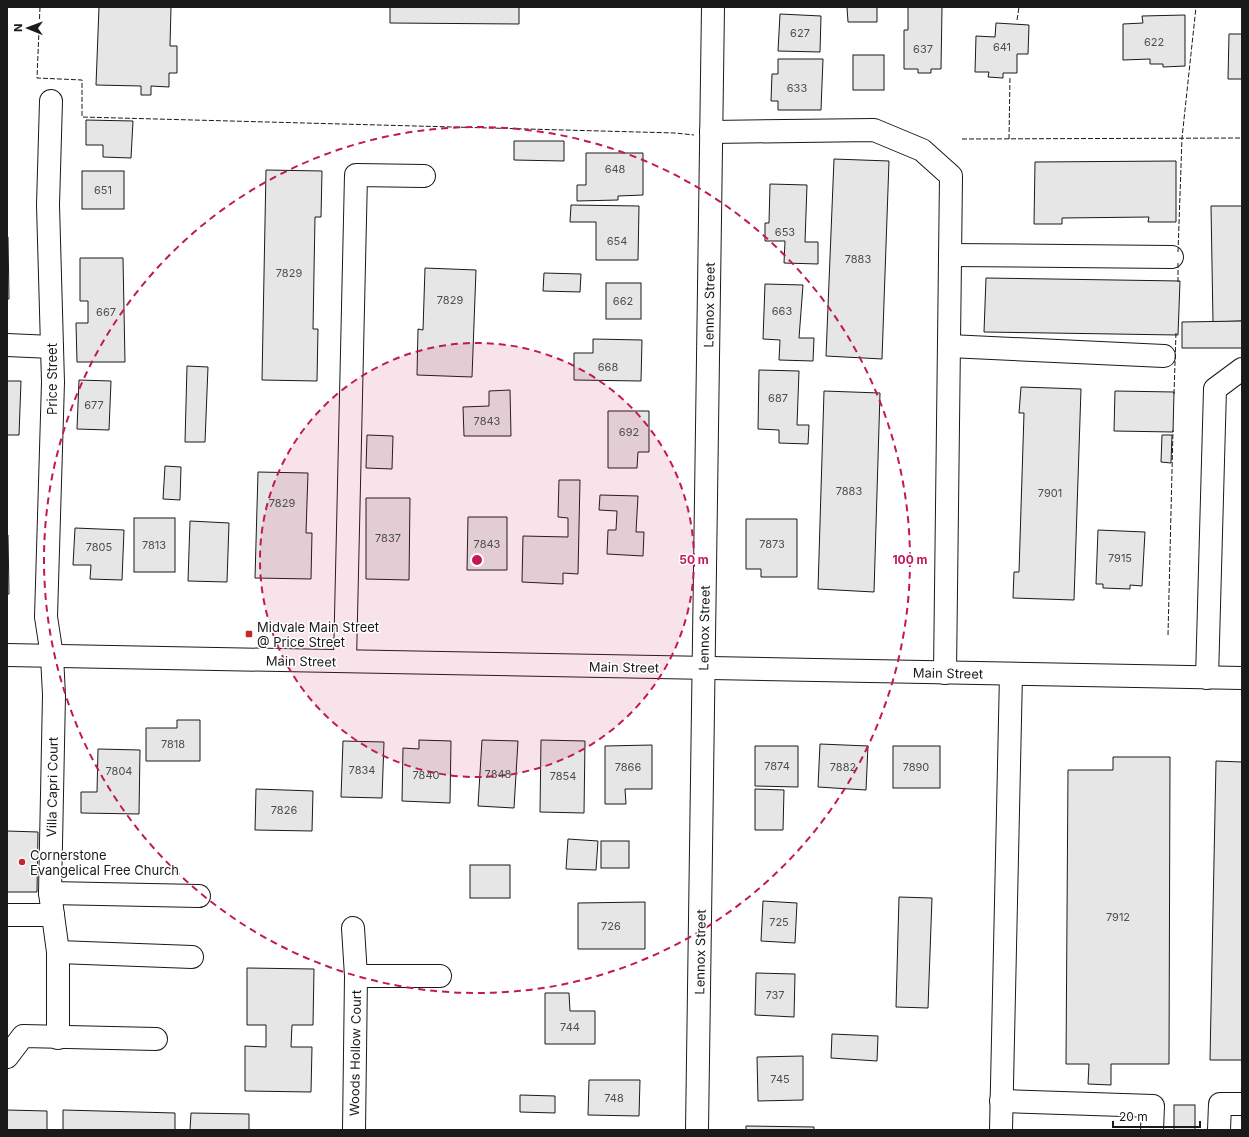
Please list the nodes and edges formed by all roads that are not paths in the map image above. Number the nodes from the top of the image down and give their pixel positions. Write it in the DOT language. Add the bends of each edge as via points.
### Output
graph roads {
  1 [pos="713,7"];
  2 [pos="51,101"];
  3 [pos="711,132"];
  4 [pos="424,176"];
  5 [pos="950,255"];
  6 [pos="1172,257"];
  7 [pos="7,345"];
  8 [pos="949,346"];
  9 [pos="52,347"];
  10 [pos="1164,356"];
  11 [pos="1242,369"];
  12 [pos="7,655"];
  13 [pos="52,656"];
  14 [pos="345,661"];
  15 [pos="704,668"];
  16 [pos="945,673"];
  17 [pos="1011,674"];
  18 [pos="1207,678"];
  19 [pos="1242,678"];
  20 [pos="50,893"];
  21 [pos="199,896"];
  22 [pos="7,915"];
  23 [pos="53,916"];
  24 [pos="353,928"];
  25 [pos="58,952"];
  26 [pos="192,957"];
  27 [pos="356,976"];
  28 [pos="440,976"];
  29 [pos="58,1038"];
  30 [pos="156,1039"];
  31 [pos="7,1058"];
  32 [pos="1001,1101"];
  33 [pos="1242,1104"];
  34 [pos="354,1130"];
  35 [pos="697,1130"];
  36 [pos="1000,1130"];
  37 [pos="1152,1130"];
  38 [pos="1219,1130"];
  1 -- 3 [label="street, Lennox Street"];
  2 -- 9 [label="street, Price Street" via="48,205"];
  3 -- 5 [label="street" via="874,130 922,150 951,176"];
  3 -- 15 [label="street, Lennox Street"];
  4 -- 14 [label="street" via="356,174"];
  5 -- 6 [label="street"];
  5 -- 8 [label="street"];
  7 -- 9 [label="street"];
  8 -- 10 [label="street"];
  8 -- 16 [label="street"];
  9 -- 13 [label="street, Price Street" via="46,617"];
  11 -- 18 [label="street" via="1215,389"];
  12 -- 13 [label="street, Main Street"];
  13 -- 14 [label="street, Main Street"];
  13 -- 20 [label="street, Villa Capri Court" via="54,695"];
  14 -- 15 [label="street, Main Street"];
  15 -- 16 [label="street, Main Street"];
  15 -- 35 [label="street, Lennox Street"];
  16 -- 17 [label="street, Main Street"];
  17 -- 18 [label="street, Main Street"];
  17 -- 32 [label="street"];
  18 -- 19 [label="street, Main Street"];
  20 -- 21 [label="street"];
  20 -- 23 [label="street, Villa Capri Court"];
  22 -- 23 [label="street"];
  23 -- 25 [label="street, Villa Capri Court"];
  24 -- 27 [label="street, Woods Hollow Court"];
  25 -- 26 [label="street"];
  25 -- 29 [label="street, Villa Capri Court"];
  27 -- 28 [label="street, Woods Hollow Court"];
  27 -- 34 [label="street, Woods Hollow Court"];
  29 -- 30 [label="street"];
  29 -- 31 [label="street" via="23,1036"];
  32 -- 36 [label="street"];
  32 -- 37 [label="street" via="1153,1106"];
  33 -- 38 [label="street" via="1220,1104"];
}
